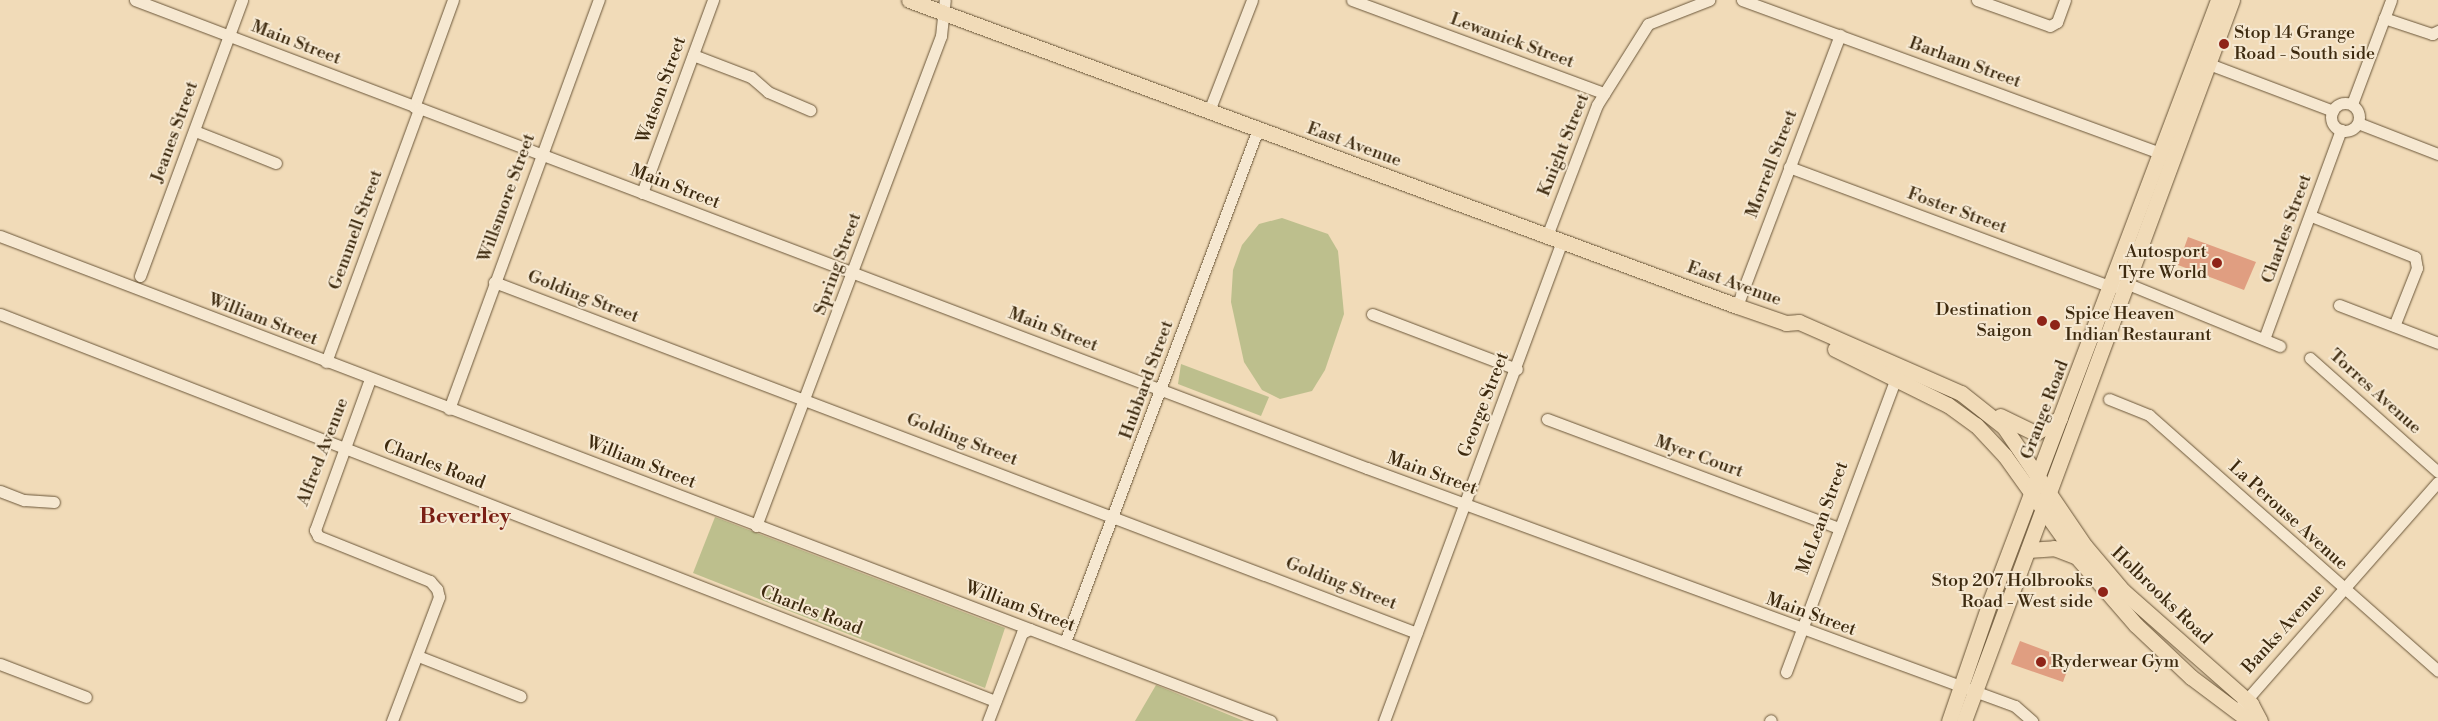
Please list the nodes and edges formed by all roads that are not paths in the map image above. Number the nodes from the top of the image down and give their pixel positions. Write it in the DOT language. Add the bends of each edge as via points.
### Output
graph roads {
  1 [pos="135,0"];
  2 [pos="242,0"];
  3 [pos="453,0"];
  4 [pos="599,0"];
  5 [pos="713,0"];
  6 [pos="909,0"];
  7 [pos="1252,0"];
  8 [pos="1352,0"];
  9 [pos="1709,0"];
  10 [pos="1742,0"];
  11 [pos="1977,0"];
  12 [pos="2066,0"];
  13 [pos="2218,0"];
  14 [pos="2232,0"];
  15 [pos="2391,0"];
  16 [pos="943,6"];
  17 [pos="2384,18"];
  18 [pos="2438,31"];
  19 [pos="1840,35"];
  20 [pos="229,36"];
  21 [pos="694,55"];
  22 [pos="2202,61"];
  23 [pos="1604,93"];
  24 [pos="2352,104"];
  25 [pos="417,108"];
  26 [pos="810,110"];
  27 [pos="1208,111"];
  28 [pos="2333,111"];
  29 [pos="2358,123"];
  30 [pos="1258,129"];
  31 [pos="2341,130"];
  32 [pos="195,131"];
  33 [pos="2438,154"];
  34 [pos="542,156"];
  35 [pos="2168,156"];
  36 [pos="276,163"];
  37 [pos="1790,167"];
  38 [pos="642,193"];
  39 [pos="2311,216"];
  40 [pos="0,236"];
  41 [pos="1547,236"];
  42 [pos="1562,241"];
  43 [pos="853,273"];
  44 [pos="140,276"];
  45 [pos="494,282"];
  46 [pos="2128,284"];
  47 [pos="2112,287"];
  48 [pos="2339,305"];
  49 [pos="1737,306"];
  50 [pos="0,314"];
  51 [pos="1372,314"];
  52 [pos="1786,323"];
  53 [pos="2394,326"];
  54 [pos="2264,339"];
  55 [pos="2438,343"];
  56 [pos="2280,346"];
  57 [pos="2310,358"];
  58 [pos="326,362"];
  59 [pos="1517,369"];
  60 [pos="1896,378"];
  61 [pos="370,379"];
  62 [pos="1162,389"];
  63 [pos="805,400"];
  64 [pos="2109,400"];
  65 [pos="1983,407"];
  66 [pos="449,409"];
  67 [pos="2061,417"];
  68 [pos="1547,420"];
  69 [pos="344,448"];
  70 [pos="2438,472"];
  71 [pos="2438,482"];
  72 [pos="2036,484"];
  73 [pos="0,491"];
  74 [pos="2047,500"];
  75 [pos="54,502"];
  76 [pos="1465,504"];
  77 [pos="1115,516"];
  78 [pos="756,526"];
  79 [pos="1838,528"];
  80 [pos="2028,550"];
  81 [pos="2076,557"];
  82 [pos="2344,588"];
  83 [pos="1030,629"];
  84 [pos="1801,630"];
  85 [pos="1417,633"];
  86 [pos="1065,642"];
  87 [pos="418,656"];
  88 [pos="0,664"];
  89 [pos="2438,671"];
  90 [pos="1786,672"];
  91 [pos="1968,689"];
  92 [pos="520,696"];
  93 [pos="86,697"];
  94 [pos="2246,698"];
  95 [pos="995,701"];
  96 [pos="2237,711"];
  97 [pos="2259,720"];
  98 [pos="392,721"];
  99 [pos="988,721"];
  100 [pos="1271,721"];
  101 [pos="1384,721"];
  102 [pos="1950,721"];
  103 [pos="1964,721"];
  104 [pos="2032,721"];
  1 -- 20 [label="street, Main Street"];
  2 -- 20 [label="street, Jeanes Street"];
  3 -- 25 [label="street, Gemmell Street"];
  4 -- 34 [label="street, Willsmore Street"];
  5 -- 21 [label="street, Watson Street"];
  6 -- 16 [label="main road, East Avenue"];
  7 -- 27 [label="street"];
  8 -- 23 [label="street, Lewanick Street"];
  9 -- 23 [label="street, Knight Street" via="1648,24"];
  10 -- 19 [label="street, Barham Street"];
  11 -- 12 [label="street" via="2050,26 2057,22"];
  13 -- 22 [label="main road, Grange Road"];
  14 -- 22 [label="main road, Grange Road"];
  15 -- 17 [label="street"];
  16 -- 27 [label="main road, East Avenue"];
  16 -- 43 [label="street, Spring Street" via="941,36"];
  17 -- 18 [label="street" via="2432,34"];
  17 -- 24 [label="street"];
  19 -- 35 [label="street, Barham Street"];
  19 -- 37 [label="street, Morrell Street"];
  20 -- 25 [label="street, Main Street"];
  20 -- 32 [label="street, Jeanes Street"];
  21 -- 26 [label="street" via="751,77 768,92"];
  21 -- 38 [label="street, Watson Street"];
  22 -- 28 [label="street"];
  22 -- 35 [label="main road, Grange Road"];
  23 -- 41 [label="street, Knight Street"];
  24 -- 28 [label="street" via="2340,104"];
  24 -- 29 [label="street" via="2359,112"];
  25 -- 34 [label="street, Main Street"];
  25 -- 58 [label="street, Gemmell Street"];
  27 -- 30 [label="main road, East Avenue"];
  28 -- 31 [label="street" via="2332,123"];
  29 -- 31 [label="street" via="2352,130"];
  29 -- 33 [label="street"];
  30 -- 41 [label="main road, East Avenue"];
  30 -- 62 [label="street, Hubbard Street"];
  31 -- 39 [label="street, Charles Street"];
  32 -- 36 [label="street"];
  32 -- 44 [label="street, Jeanes Street"];
  34 -- 38 [label="street, Main Street"];
  34 -- 45 [label="street, Willsmore Street"];
  35 -- 46 [label="main road, Grange Road"];
  35 -- 47 [label="main road, Grange Road"];
  37 -- 47 [label="street, Foster Street"];
  37 -- 49 [label="street, Morrell Street"];
  38 -- 43 [label="street, Main Street"];
  39 -- 53 [label="street" via="2415,257 2417,268"];
  39 -- 54 [label="street, Charles Street"];
  40 -- 58 [label="street, William Street"];
  41 -- 42 [label="main road, East Avenue"];
  42 -- 49 [label="main road, East Avenue"];
  42 -- 59 [label="street, George Street"];
  43 -- 62 [label="street, Main Street"];
  43 -- 63 [label="street, Spring Street"];
  45 -- 63 [label="street, Golding Street"];
  45 -- 66 [label="street, Willsmore Street"];
  46 -- 47 [label="street"];
  46 -- 54 [label="street"];
  46 -- 74 [label="main road, Grange Road"];
  47 -- 67 [label="main road, Grange Road"];
  48 -- 53 [label="street"];
  49 -- 52 [label="main road, East Avenue"];
  50 -- 69 [label="street, Charles Road"];
  51 -- 59 [label="street"];
  52 -- 60 [label="main road, East Avenue" via="1796,332"];
  52 -- 65 [label="main road, East Avenue" via="1799,322 1880,355"];
  53 -- 55 [label="street"];
  54 -- 56 [label="street"];
  57 -- 70 [label="street, Torres Avenue"];
  58 -- 61 [label="street, William Street"];
  59 -- 76 [label="street, George Street"];
  60 -- 72 [label="main road, East Avenue" via="1976,425"];
  60 -- 79 [label="street, McLean Street"];
  61 -- 66 [label="street, William Street"];
  61 -- 69 [label="street, Alfred Avenue"];
  62 -- 76 [label="street, Main Street"];
  62 -- 77 [label="street, Hubbard Street"];
  63 -- 77 [label="street, Golding Street"];
  63 -- 78 [label="street, Spring Street"];
  64 -- 82 [label="street, La Perouse Avenue" via="2149,416"];
  65 -- 67 [label="main road" via="2031,432 2044,432"];
  65 -- 72 [label="main road, East Avenue" via="2004,427"];
  66 -- 78 [label="street, William Street"];
  67 -- 72 [label="main road, Grange Road"];
  68 -- 79 [label="street, Myer Court"];
  69 -- 87 [label="street, Alfred Avenue" via="315,530 318,536 430,581 437,589 439,597"];
  69 -- 95 [label="street, Charles Road"];
  71 -- 82 [label="street, Banks Avenue"];
  72 -- 74 [label="main road, East Avenue"];
  72 -- 91 [label="main road, Grange Road"];
  73 -- 75 [label="street" via="24,500"];
  74 -- 80 [label="main road, Grange Road"];
  74 -- 81 [label="main road, Holbrooks Road"];
  74 -- 94 [label="main road, Holbrooks Road" via="2123,591"];
  76 -- 84 [label="street, Main Street"];
  76 -- 85 [label="street, George Street"];
  77 -- 85 [label="street, Golding Street"];
  77 -- 86 [label="street, Hubbard Street"];
  78 -- 83 [label="street, William Street"];
  79 -- 84 [label="street, McLean Street"];
  80 -- 81 [label="main road" via="2054,548"];
  80 -- 91 [label="main road, Grange Road"];
  81 -- 96 [label="main road, Holbrooks Road" via="2170,658"];
  82 -- 89 [label="street, La Perouse Avenue"];
  82 -- 94 [label="street, Banks Avenue"];
  83 -- 86 [label="street, William Street"];
  83 -- 95 [label="street" via="1022,633"];
  84 -- 90 [label="street, McLean Street"];
  84 -- 91 [label="street, Main Street"];
  85 -- 101 [label="street, George Street"];
  86 -- 100 [label="street, William Street"];
  87 -- 92 [label="street"];
  87 -- 98 [label="street, Alfred Avenue"];
  88 -- 93 [label="street"];
  91 -- 102 [label="main road, Grange Road"];
  91 -- 103 [label="main road, Grange Road"];
  91 -- 104 [label="street, Main Street" via="2015,706"];
  94 -- 96 [label="street, Banks Avenue"];
  94 -- 97 [label="main road, Holbrooks Road"];
  95 -- 99 [label="street"];
  96 -- 97 [label="main road, Holbrooks Road"];
}
